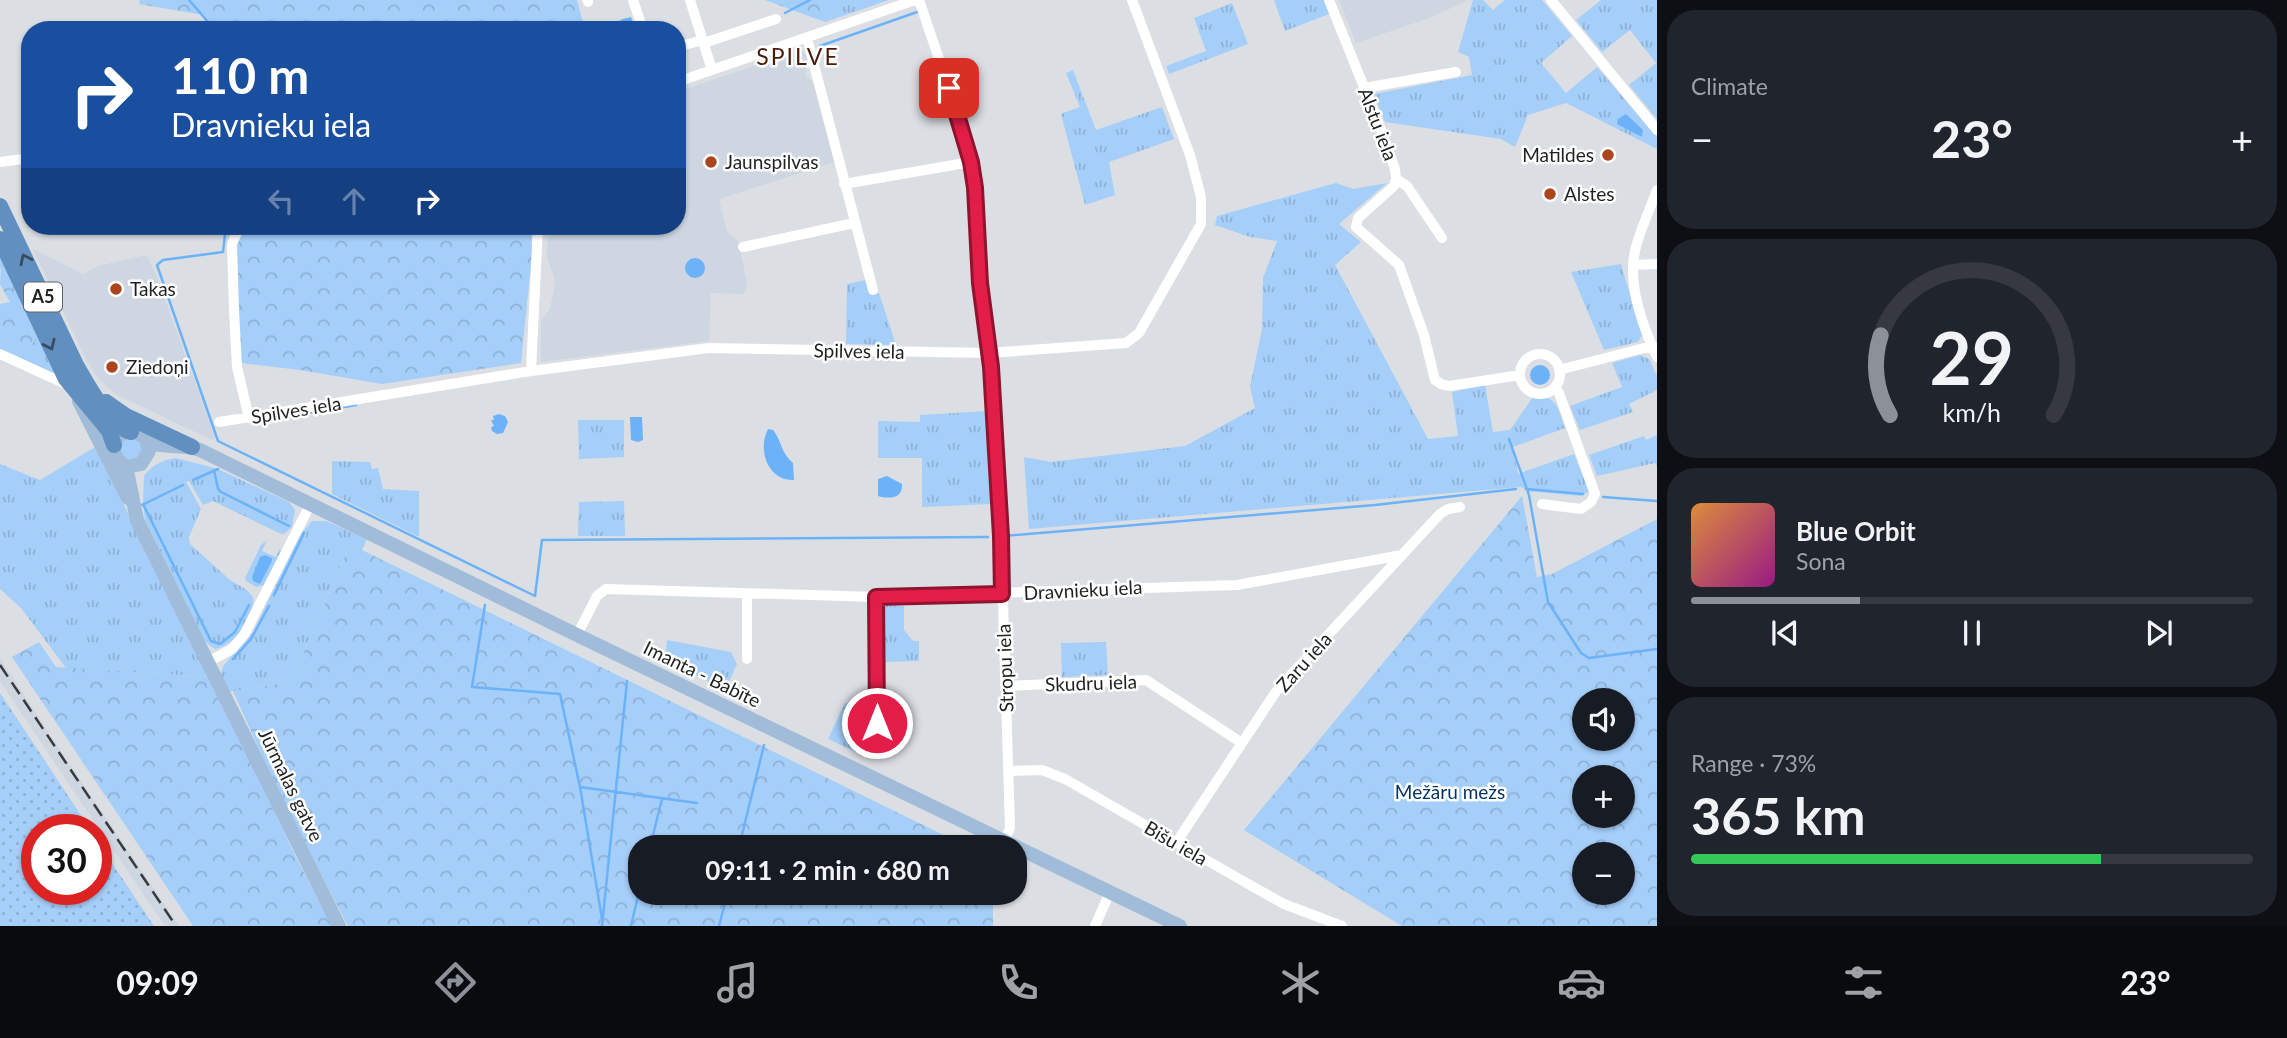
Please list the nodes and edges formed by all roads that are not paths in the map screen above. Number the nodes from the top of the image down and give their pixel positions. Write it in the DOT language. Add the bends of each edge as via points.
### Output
graph roads {
  1 [pos="633,0"];
  2 [pos="690,0"];
  3 [pos="917,0"];
  4 [pos="1132,0"];
  5 [pos="1329,0"];
  6 [pos="1551,0"];
  7 [pos="776,19"];
  8 [pos="640,21"];
  9 [pos="807,38"];
  10 [pos="703,41"];
  11 [pos="686,45"];
  12 [pos="712,70"];
  13 [pos="1456,72"];
  14 [pos="686,79"];
  15 [pos="1364,88"];
  16 [pos="1657,130"];
  17 [pos="21,159"];
  18 [pos="0,162"];
  19 [pos="971,162"];
  20 [pos="1396,178"];
  21 [pos="844,184"];
  22 [pos="1657,190"];
  23 [pos="0,206"];
  24 [pos="854,223"];
  25 [pos="236,235"];
  26 [pos="538,235"];
  27 [pos="1442,238"];
  28 [pos="0,239"];
  29 [pos="743,247"];
  30 [pos="1657,264"];
  31 [pos="1633,265"];
  32 [pos="873,290"];
  33 [pos="1656,351"];
  34 [pos="989,353"];
  35 [pos="0,354"];
  36 [pos="531,370"];
  37 [pos="1559,370"];
  38 [pos="1520,375"];
  39 [pos="80,387"];
  40 [pos="1555,387"];
  41 [pos="248,418"];
  42 [pos="219,422"];
  43 [pos="138,436"];
  44 [pos="192,447"];
  45 [pos="110,452"];
  46 [pos="208,454"];
  47 [pos="144,462"];
  48 [pos="122,465"];
  49 [pos="1542,504"];
  50 [pos="310,505"];
  51 [pos="1460,508"];
  52 [pos="135,512"];
  53 [pos="1402,555"];
  54 [pos="747,594"];
  55 [pos="1002,594"];
  56 [pos="876,597"];
  57 [pos="577,635"];
  58 [pos="747,659"];
  59 [pos="208,662"];
  60 [pos="1006,686"];
  61 [pos="877,723"];
  62 [pos="1242,743"];
  63 [pos="1008,771"];
  64 [pos="990,835"];
  65 [pos="1007,835"];
  66 [pos="1176,843"];
  67 [pos="1027,853"];
  68 [pos="1110,892"];
  69 [pos="339,926"];
  70 [pos="1094,926"];
  71 [pos="1180,926"];
  72 [pos="1342,926"];
  1 -- 8 [label="street"];
  2 -- 10 [label="street"];
  3 -- 9 [label="street"];
  3 -- 19 [label="street, Stropu iela"];
  4 -- 34 [label="street, Spilves iela" via="1190,155 1201,224 1132,340 1118,345"];
  5 -- 15 [label="street, Alstu iela"];
  6 -- 16 [label="street"];
  7 -- 10 [label="street"];
  9 -- 12 [label="street"];
  9 -- 21 [label="street"];
  10 -- 11 [label="street"];
  10 -- 12 [label="street"];
  12 -- 14 [label="street"];
  13 -- 15 [label="street"];
  15 -- 20 [label="street, Alstu iela"];
  17 -- 18 [label="street"];
  19 -- 21 [label="street"];
  19 -- 34 [label="street, Stropu iela"];
  20 -- 27 [label="street, Alstu iela" via="1407,186"];
  20 -- 38 [label="street" via="1394,186 1358,218 1356,227 1399,265 1435,380 1449,386"];
  21 -- 24 [label="street"];
  22 -- 31 [label="street"];
  39 -- 23 [label="highway, A5, one-way" via="76,365"];
  24 -- 29 [label="street"];
  24 -- 32 [label="street"];
  25 -- 41 [label="street" via="232,244 237,367"];
  26 -- 36 [label="street"];
  28 -- 39 [label="highway, A5, one-way" via="66,379"];
  30 -- 31 [label="street"];
  31 -- 33 [label="street" via="1632,279"];
  33 -- 37 [label="street" via="1644,348"];
  34 -- 36 [label="street, Spilves iela" via="709,348"];
  34 -- 55 [label="street, Stropu iela"];
  35 -- 39 [label="street" via="44,376"];
  36 -- 41 [label="street, Spilves iela"];
  37 -- 38 [label="street" via="1547,355 1537,354 1522,365"];
  37 -- 40 [label="street"];
  38 -- 40 [label="street" via="1523,384 1538,394"];
  39 -- 43 [label="highway, A5" via="118,425"];
  39 -- 44 [label="highway" via="126,416"];
  39 -- 45 [label="highway, A5" via="109,431"];
  40 -- 49 [label="street" via="1595,494 1581,509"];
  41 -- 42 [label="street, Spilves iela"];
  43 -- 44 [label="main road, Imanta - Babīte" via="158,445"];
  43 -- 45 [label="main road" via="122,434"];
  43 -- 47 [label="main road" via="149,451"];
  44 -- 46 [label="main road, Imanta - Babīte"];
  45 -- 48 [label="main road"];
  45 -- 52 [label="main road"];
  46 -- 47 [label="main road, Imanta - Babīte" via="158,454"];
  46 -- 50 [label="main road, Imanta - Babīte"];
  47 -- 48 [label="main road"];
  47 -- 52 [label="main road" via="137,476"];
  48 -- 52 [label="main road"];
  50 -- 57 [label="main road, Imanta - Babīte"];
  50 -- 59 [label="street" via="244,635 232,649"];
  51 -- 53 [label="street, Zaru iela" via="1440,514"];
  52 -- 59 [label="main road, Jūrmalas gatve"];
  53 -- 55 [label="street, Dravnieku iela" via="1237,585"];
  53 -- 62 [label="street, Zaru iela" via="1277,690"];
  54 -- 56 [label="street, Dravnieku iela"];
  54 -- 57 [label="street, Dravnieku iela" via="606,589 597,596"];
  54 -- 58 [label="street"];
  55 -- 56 [label="street, Dravnieku iela"];
  55 -- 60 [label="street, Stropu iela"];
  56 -- 61 [label="street"];
  57 -- 64 [label="main road, Imanta - Babīte"];
  59 -- 69 [label="main road, Jūrmalas gatve"];
  60 -- 62 [label="street, Skudru iela" via="1146,680"];
  60 -- 63 [label="street, Stropu iela"];
  62 -- 66 [label="street, Zaru iela"];
  63 -- 65 [label="street, Stropu iela"];
  63 -- 66 [label="street, Bišu iela" via="1042,770 1065,779"];
  66 -- 72 [label="street, Bišu iela" via="1284,904"];
  67 -- 68 [label="main road, Imanta - Babīte"];
  68 -- 70 [label="street"];
  68 -- 71 [label="main road, Imanta - Babīte"];
}
